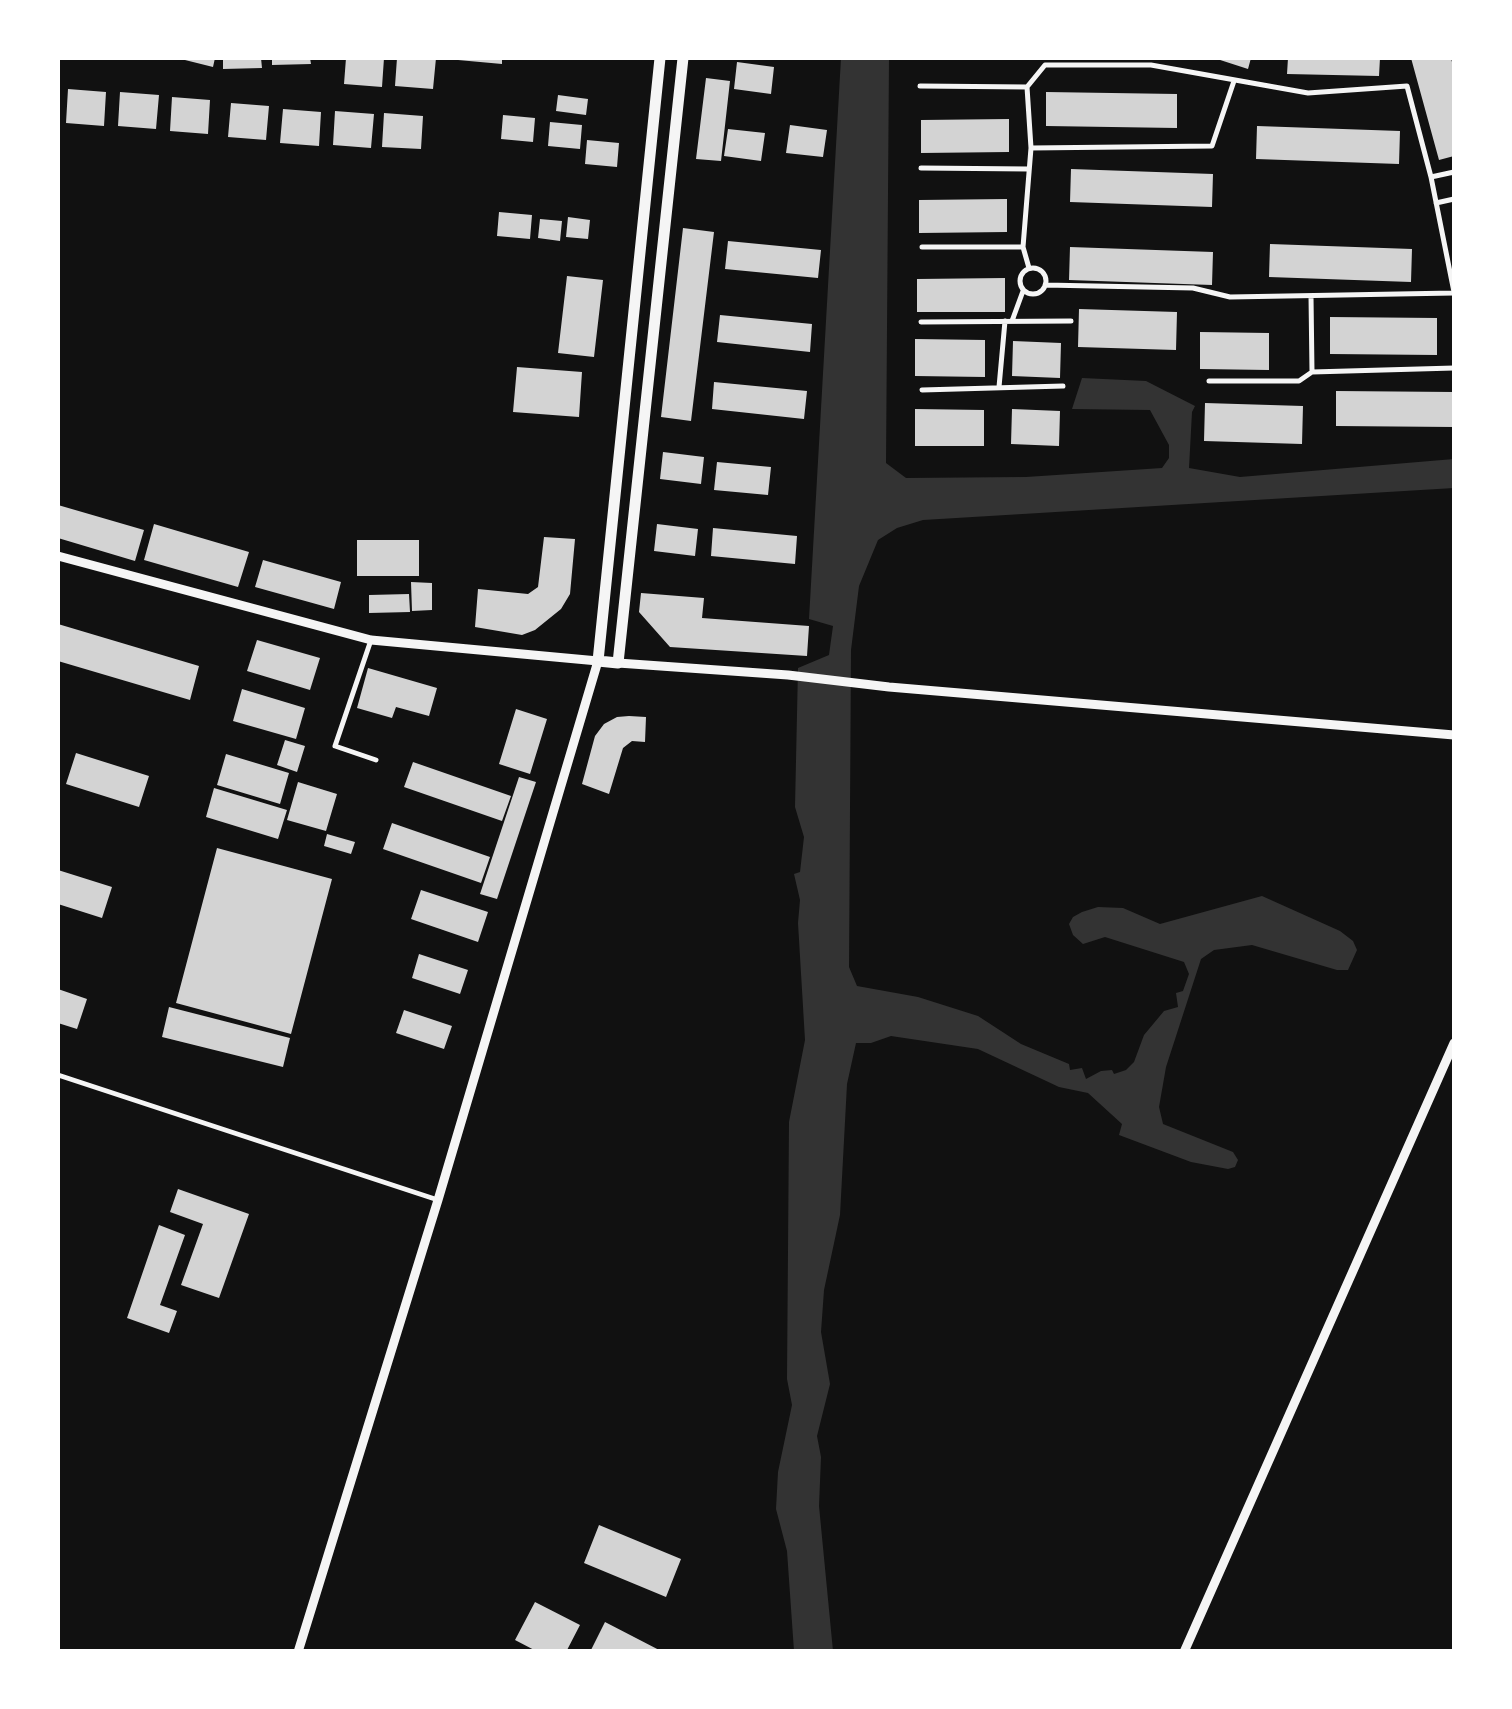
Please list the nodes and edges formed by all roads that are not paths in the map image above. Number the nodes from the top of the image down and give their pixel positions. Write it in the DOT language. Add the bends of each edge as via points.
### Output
graph roads {
  1 [pos="660,58"];
  2 [pos="683,58"];
  3 [pos="1234,81"];
  4 [pos="920,86"];
  5 [pos="1028,87"];
  6 [pos="1031,148"];
  7 [pos="921,168"];
  8 [pos="1029,168"];
  9 [pos="1454,172"];
  10 [pos="1431,178"];
  11 [pos="1454,199"];
  12 [pos="1436,203"];
  13 [pos="922,247"];
  14 [pos="1022,248"];
  15 [pos="1029,268"];
  16 [pos="1044,285"];
  17 [pos="1023,291"];
  18 [pos="1454,293"];
  19 [pos="1311,296"];
  20 [pos="1009,321"];
  21 [pos="921,322"];
  22 [pos="1070,322"];
  23 [pos="1454,368"];
  24 [pos="1312,372"];
  25 [pos="1209,380"];
  26 [pos="1063,386"];
  27 [pos="999,387"];
  28 [pos="922,390"];
  29 [pos="58,556"];
  30 [pos="371,640"];
  31 [pos="598,661"];
  32 [pos="618,663"];
  33 [pos="1454,735"];
  34 [pos="376,760"];
  35 [pos="1454,1043"];
  36 [pos="58,1075"];
  37 [pos="438,1200"];
  38 [pos="298,1652"];
  39 [pos="1184,1652"];
  1 -- 31 [label="street"];
  2 -- 32 [label="street"];
  3 -- 5 [label="lane" via="1150,66 1045,65"];
  3 -- 6 [label="lane" via="1212,146"];
  3 -- 10 [label="lane" via="1308,93 1407,86"];
  4 -- 5 [label="lane"];
  5 -- 6 [label="lane"];
  6 -- 8 [label="lane"];
  7 -- 8 [label="lane"];
  8 -- 14 [label="lane"];
  9 -- 10 [label="lane"];
  10 -- 12 [label="lane"];
  11 -- 12 [label="lane"];
  12 -- 18 [label="lane"];
  13 -- 14 [label="lane"];
  14 -- 15 [label="lane"];
  15 -- 16 [label="lane" via="1043,272"];
  15 -- 17 [label="lane" via="1019,283"];
  16 -- 17 [label="lane" via="1033,295"];
  16 -- 19 [label="lane"];
  17 -- 20 [label="lane"];
  18 -- 19 [label="lane"];
  19 -- 24 [label="lane"];
  20 -- 21 [label="lane"];
  20 -- 22 [label="lane"];
  20 -- 27 [label="lane"];
  23 -- 24 [label="lane"];
  24 -- 25 [label="lane" via="1299,381"];
  26 -- 27 [label="lane"];
  27 -- 28 [label="lane"];
  29 -- 30 [label="street"];
  30 -- 31 [label="street"];
  30 -- 34 [label="lane" via="335,746"];
  31 -- 32 [label="street"];
  31 -- 37 [label="street"];
  32 -- 33 [label="street"];
  35 -- 39 [label="street"];
  36 -- 37 [label="lane"];
  37 -- 38 [label="street"];
}
